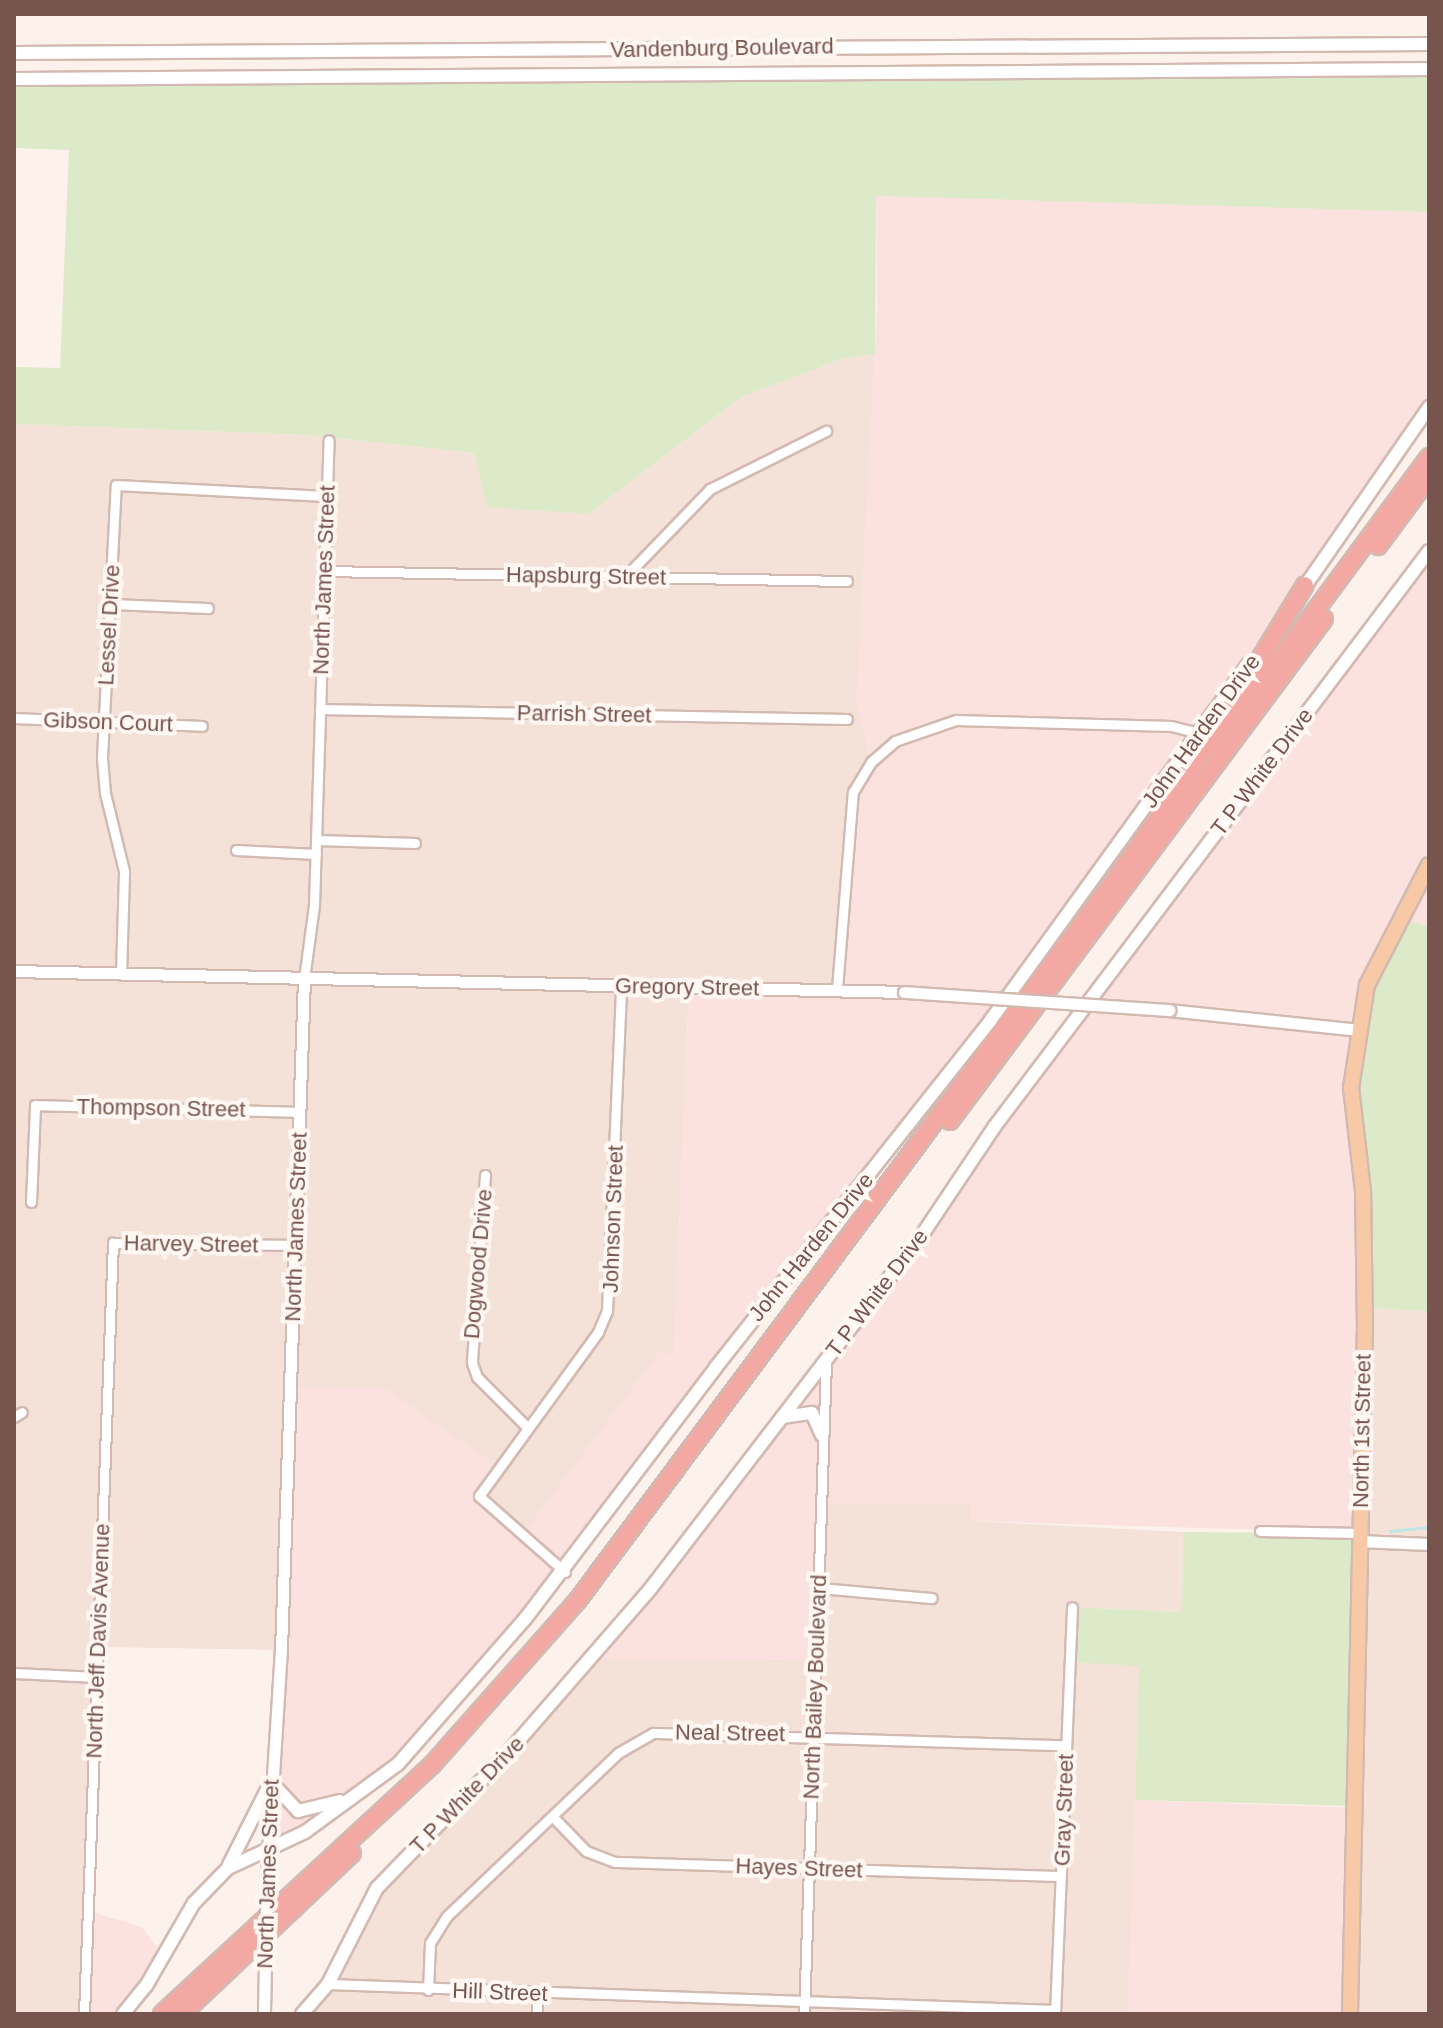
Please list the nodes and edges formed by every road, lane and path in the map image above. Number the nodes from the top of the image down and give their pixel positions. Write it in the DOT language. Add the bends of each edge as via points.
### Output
graph roads {
  1 [pos="1410,43"];
  2 [pos="1429,44"];
  3 [pos="1162,45"];
  4 [pos="808,47"];
  5 [pos="14,53"];
  6 [pos="1410,69"];
  7 [pos="1429,69"];
  8 [pos="1162,70"];
  9 [pos="807,73"];
  10 [pos="14,79"];
  11 [pos="1429,407"];
  12 [pos="826,431"];
  13 [pos="329,440"];
  14 [pos="1429,457"];
  15 [pos="1429,477"];
  16 [pos="326,496"];
  17 [pos="1429,551"];
  18 [pos="325,571"];
  19 [pos="626,576"];
  20 [pos="847,581"];
  21 [pos="1305,585"];
  22 [pos="111,604"];
  23 [pos="208,608"];
  24 [pos="320,709"];
  25 [pos="14,718"];
  26 [pos="847,719"];
  27 [pos="104,722"];
  28 [pos="202,726"];
  29 [pos="1200,733"];
  30 [pos="1201,755"];
  31 [pos="317,840"];
  32 [pos="415,843"];
  33 [pos="236,850"];
  34 [pos="316,854"];
  35 [pos="1429,865"];
  36 [pos="14,971"];
  37 [pos="121,974"];
  38 [pos="304,979"];
  39 [pos="621,986"];
  40 [pos="837,989"];
  41 [pos="1359,1030"];
  42 [pos="300,1112"];
  43 [pos="485,1175"];
  44 [pos="31,1202"];
  45 [pos="296,1245"];
  46 [pos="112,1269"];
  47 [pos="826,1360"];
  48 [pos="782,1417"];
  49 [pos="527,1427"];
  50 [pos="822,1435"];
  51 [pos="1260,1531"];
  52 [pos="1360,1537"];
  53 [pos="1429,1544"];
  54 [pos="565,1572"];
  55 [pos="819,1588"];
  56 [pos="932,1598"];
  57 [pos="1072,1607"];
  58 [pos="14,1673"];
  59 [pos="97,1677"];
  60 [pos="814,1735"];
  61 [pos="1066,1745"];
  62 [pos="271,1782"];
  63 [pos="351,1797"];
  64 [pos="553,1817"];
  65 [pos="267,1852"];
  66 [pos="228,1868"];
  67 [pos="809,1868"];
  68 [pos="1061,1876"];
  69 [pos="328,1984"];
  70 [pos="428,1990"];
  71 [pos="537,1993"];
  72 [pos="804,2002"];
  73 [pos="1055,2012"];
  74 [pos="264,2013"];
  75 [pos="84,2014"];
  76 [pos="123,2014"];
  77 [pos="162,2014"];
  78 [pos="182,2014"];
  79 [pos="302,2014"];
  80 [pos="537,2014"];
  81 [pos="804,2014"];
  82 [pos="1350,2014"];
  1 -- 2 [label="main road, Vandenburg Boulevard"];
  1 -- 3 [label="main road, Vandenburg Boulevard"];
  1 -- 6 [label="main road"];
  3 -- 4 [label="main road, Vandenburg Boulevard"];
  3 -- 8 [label="main road"];
  4 -- 5 [label="main road, Vandenburg Boulevard"];
  4 -- 9 [label="main road"];
  6 -- 7 [label="main road, Vandenburg Boulevard"];
  6 -- 8 [label="main road, Vandenburg Boulevard"];
  8 -- 9 [label="main road, Vandenburg Boulevard"];
  9 -- 10 [label="main road, Vandenburg Boulevard"];
  11 -- 21 [label="main road, John Harden Drive"];
  12 -- 19 [label="street" via="710,489"];
  13 -- 16 [label="street, North James Street"];
  14 -- 30 [label="highway" via="1253,695"];
  15 -- 78 [label="highway" via="572,1625 465,1743"];
  16 -- 18 [label="street, North James Street"];
  16 -- 22 [label="street, Lessel Drive" via="116,485"];
  17 -- 47 [label="main road, T P White Drive" via="995,1126 920,1238"];
  18 -- 19 [label="street, Hapsburg Street"];
  18 -- 24 [label="street, North James Street"];
  19 -- 20 [label="street, Hapsburg Street"];
  21 -- 29 [label="main road, John Harden Drive"];
  21 -- 30 [label="highway"];
  22 -- 23 [label="street"];
  22 -- 27 [label="street, Lessel Drive"];
  24 -- 26 [label="street, Parrish Street"];
  24 -- 31 [label="street, North James Street"];
  25 -- 27 [label="street, Gibson Court"];
  27 -- 28 [label="street, Gibson Court"];
  27 -- 37 [label="street, Lessel Drive" via="105,793 124,871"];
  29 -- 40 [label="street" via="1171,726 956,720 920,729 880,752 853,792"];
  29 -- 54 [label="main road, John Harden Drive" via="990,1021 716,1367"];
  30 -- 77 [label="highway" via="708,1432 531,1657 432,1765"];
  31 -- 32 [label="street"];
  31 -- 34 [label="street, North James Street"];
  33 -- 34 [label="street"];
  34 -- 38 [label="street, North James Street"];
  35 -- 41 [label="main road, North 1st Street" via="1373,969"];
  36 -- 37 [label="street, Gregory Street"];
  37 -- 38 [label="street, Gregory Street"];
  38 -- 39 [label="street, Gregory Street"];
  38 -- 42 [label="street, North James Street"];
  39 -- 40 [label="street, Gregory Street"];
  39 -- 49 [label="street, Johnson Street" via="610,1298 598,1332"];
  40 -- 41 [label="street, Gregory Street, bridge" via="1169,1010"];
  41 -- 52 [label="main road, North 1st Street" via="1351,1109 1363,1191"];
  42 -- 44 [label="street, Thompson Street" via="35,1105"];
  42 -- 45 [label="street, North James Street"];
  43 -- 49 [label="street, Dogwood Drive" via="472,1363 477,1377"];
  45 -- 46 [label="street, Harvey Street" via="113,1243"];
  45 -- 62 [label="street, North James Street"];
  46 -- 59 [label="street, North Jeff Davis Avenue"];
  47 -- 48 [label="main road, T P White Drive"];
  47 -- 50 [label="street, North Bailey Boulevard"];
  48 -- 50 [label="main road" via="812,1413"];
  48 -- 69 [label="main road, T P White Drive" via="584,1668 377,1888"];
  49 -- 54 [label="street, Johnson Street" via="479,1496"];
  50 -- 55 [label="street, North Bailey Boulevard"];
  51 -- 52 [label="street"];
  52 -- 53 [label="street"];
  52 -- 82 [label="main road, North 1st Street"];
  54 -- 63 [label="main road, John Harden Drive" via="416,1746"];
  55 -- 56 [label="street"];
  55 -- 60 [label="street, North Bailey Boulevard"];
  57 -- 61 [label="street, Gray Street"];
  58 -- 59 [label="street"];
  59 -- 75 [label="street, North Jeff Davis Avenue"];
  60 -- 61 [label="street, Neal Street"];
  60 -- 64 [label="street, Neal Street" via="653,1733 618,1753"];
  60 -- 67 [label="street, North Bailey Boulevard"];
  61 -- 68 [label="street, Gray Street"];
  62 -- 63 [label="main road" via="298,1811"];
  62 -- 65 [label="street, North James Street"];
  62 -- 66 [label="main road"];
  63 -- 65 [label="main road, John Harden Drive"];
  64 -- 67 [label="street, Hayes Street" via="586,1851 615,1862"];
  64 -- 70 [label="street, Neal Street" via="437,1927 429,1948"];
  65 -- 66 [label="main road, John Harden Drive" via="248,1855"];
  65 -- 74 [label="street, North James Street, bridge"];
  66 -- 76 [label="main road, John Harden Drive" via="194,1903 146,1986"];
  67 -- 68 [label="street, Hayes Street"];
  67 -- 72 [label="street, North Bailey Boulevard"];
  68 -- 73 [label="street, Gray Street"];
  69 -- 70 [label="street, Hill Street"];
  69 -- 79 [label="main road, T P White Drive"];
  70 -- 71 [label="street, Hill Street"];
  71 -- 72 [label="street, Hill Street"];
  71 -- 80 [label="street"];
  72 -- 73 [label="street, Hill Street"];
  72 -- 81 [label="street, North Bailey Boulevard"];
}
